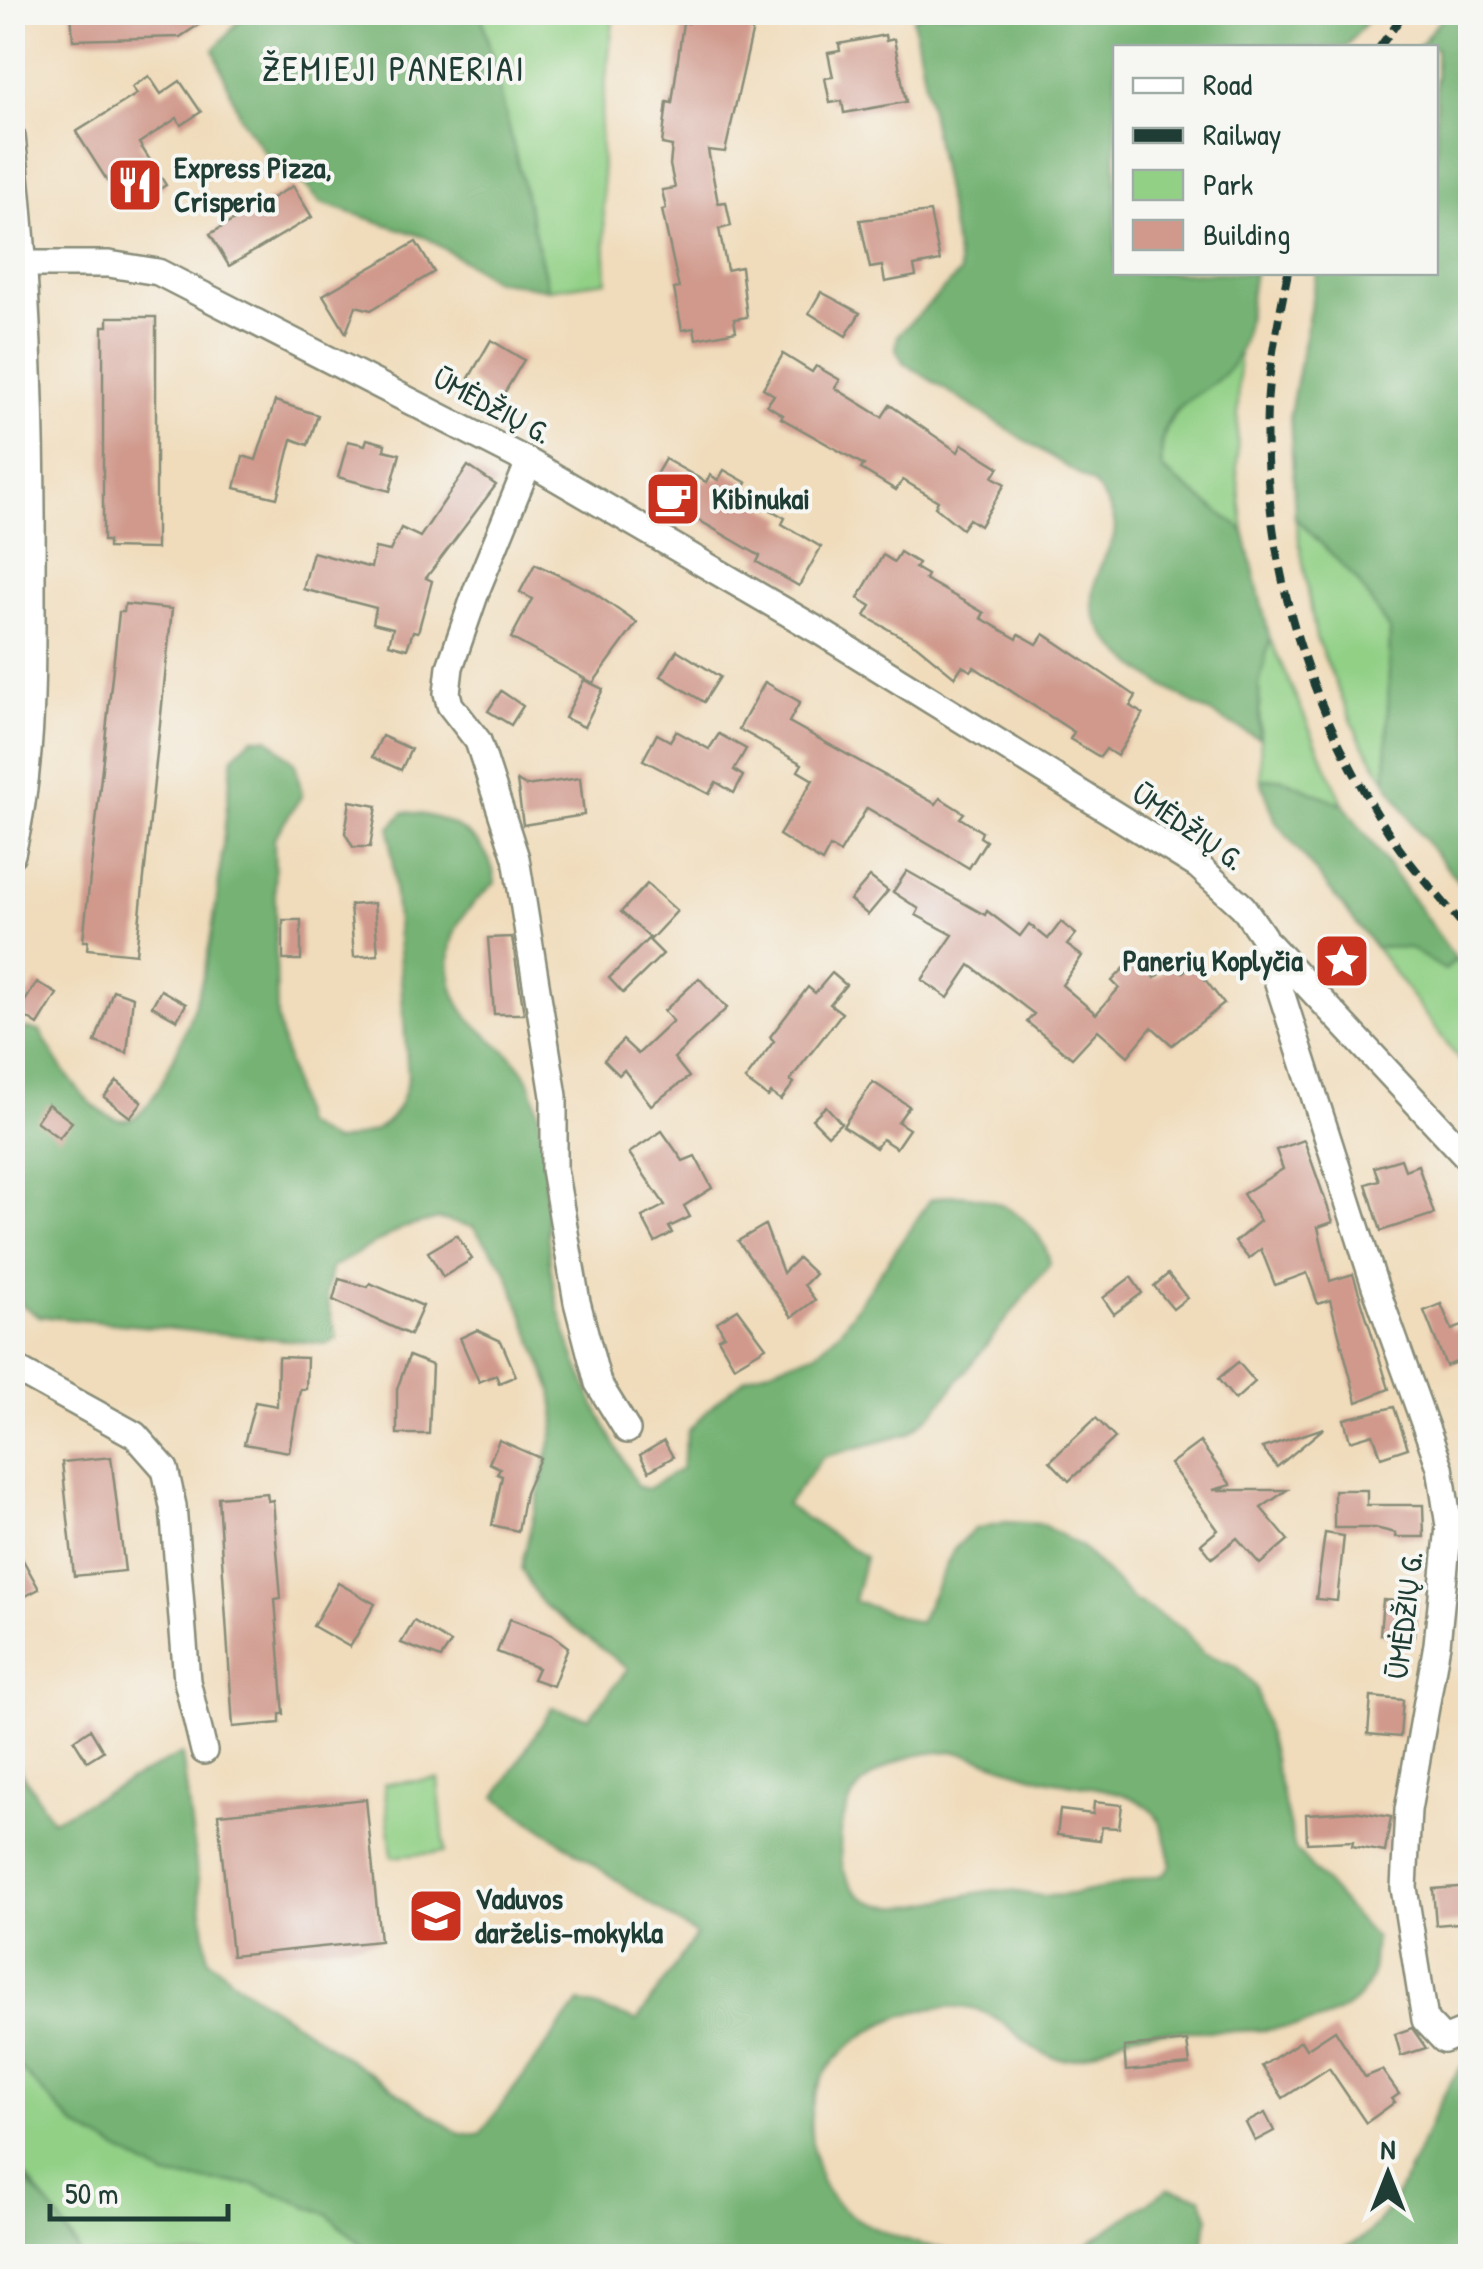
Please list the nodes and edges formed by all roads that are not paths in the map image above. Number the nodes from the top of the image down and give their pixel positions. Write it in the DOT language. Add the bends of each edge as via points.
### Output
graph roads {
  1 [pos="12,138"];
  2 [pos="26,264"];
  3 [pos="530,462"];
  4 [pos="12,854"];
  5 [pos="1263,936"];
  6 [pos="1470,1160"];
  7 [pos="12,1367"];
  8 [pos="626,1430"];
  9 [pos="204,1752"];
  10 [pos="1470,2030"];
  1 -- 2 [label="street"];
  2 -- 3 [label="street, ŪMĖDŽIŲ G." via="158,272"];
  2 -- 4 [label="street" via="32,734"];
  3 -- 5 [label="street, ŪMĖDŽIŲ G." via="1198,866"];
  3 -- 8 [label="street" via="478,589 447,692 478,741 516,858 554,1096 554,1168 576,1302 598,1383"];
  5 -- 6 [label="street"];
  5 -- 10 [label="street, ŪMĖDŽIŲ G." via="1440,1467 1449,1526 1408,1810 1404,1888 1425,2020 1444,2040"];
  7 -- 9 [label="street" via="135,1435 165,1469 187,1681"];
}
